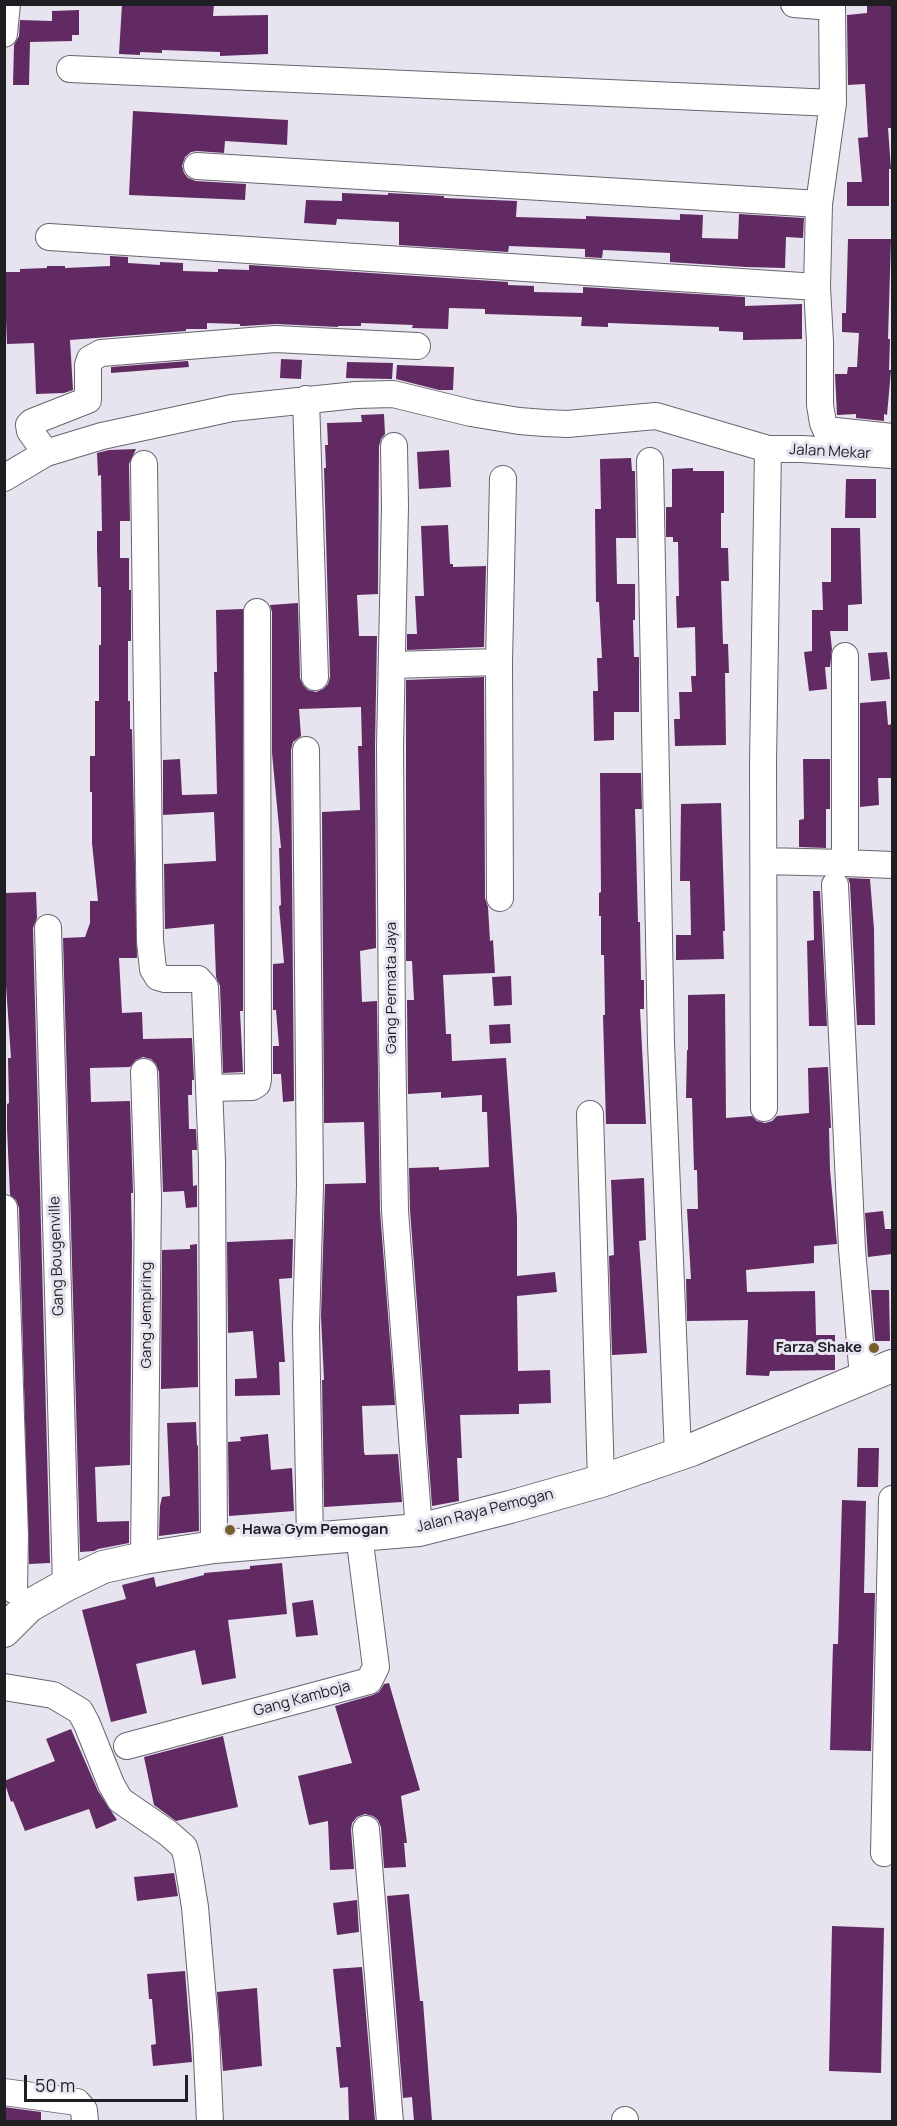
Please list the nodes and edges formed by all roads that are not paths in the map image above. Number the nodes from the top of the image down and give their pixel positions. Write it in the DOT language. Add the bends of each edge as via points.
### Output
graph roads {
  1 [pos="7,4"];
  2 [pos="794,4"];
  3 [pos="832,6"];
  4 [pos="4,34"];
  5 [pos="70,69"];
  6 [pos="833,103"];
  7 [pos="197,166"];
  8 [pos="819,204"];
  9 [pos="49,237"];
  10 [pos="817,287"];
  11 [pos="417,346"];
  12 [pos="306,399"];
  13 [pos="892,437"];
  14 [pos="394,446"];
  15 [pos="768,449"];
  16 [pos="46,453"];
  17 [pos="892,455"];
  18 [pos="650,461"];
  19 [pos="144,464"];
  20 [pos="4,478"];
  21 [pos="503,479"];
  22 [pos="257,612"];
  23 [pos="845,656"];
  24 [pos="499,662"];
  25 [pos="392,665"];
  26 [pos="315,678"];
  27 [pos="306,750"];
  28 [pos="764,861"];
  29 [pos="892,865"];
  30 [pos="840,874"];
  31 [pos="500,898"];
  32 [pos="48,928"];
  33 [pos="144,1072"];
  34 [pos="210,1088"];
  35 [pos="764,1108"];
  36 [pos="590,1113"];
  37 [pos="4,1208"];
  38 [pos="892,1366"];
  39 [pos="863,1377"];
  40 [pos="678,1454"];
  41 [pos="601,1481"];
  42 [pos="892,1499"];
  43 [pos="419,1530"];
  44 [pos="359,1535"];
  45 [pos="310,1540"];
  46 [pos="214,1547"];
  47 [pos="144,1558"];
  48 [pos="66,1585"];
  49 [pos="16,1595"];
  50 [pos="4,1631"];
  51 [pos="4,1688"];
  52 [pos="127,1746"];
  53 [pos="366,1829"];
  54 [pos="884,1853"];
  55 [pos="4,2092"];
  56 [pos="85,2121"];
  57 [pos="210,2121"];
  58 [pos="390,2121"];
  1 -- 4 [label="street"];
  2 -- 3 [label="street"];
  3 -- 6 [label="street"];
  5 -- 6 [label="street"];
  6 -- 8 [label="street"];
  7 -- 8 [label="street"];
  8 -- 10 [label="street"];
  9 -- 10 [label="street"];
  10 -- 13 [label="street" via="820,405 826,430"];
  11 -- 16 [label="street" via="275,339 101,353 90,359 88,365 88,400 29,425"];
  12 -- 15 [label="street, Jalan Mekar" via="393,394 471,412 545,423 656,416"];
  12 -- 16 [label="street, Jalan Mekar" via="232,408 102,436"];
  12 -- 26 [label="street"];
  14 -- 25 [label="street, Gang Permata Jaya"];
  15 -- 17 [label="street, Jalan Mekar"];
  15 -- 28 [label="street"];
  16 -- 20 [label="street, Jalan Mekar"];
  18 -- 40 [label="street" via="661,1043"];
  19 -- 34 [label="street" via="153,969 158,977 198,979 205,987"];
  21 -- 24 [label="street"];
  22 -- 34 [label="street" via="258,1079 252,1087"];
  23 -- 30 [label="street"];
  24 -- 25 [label="street"];
  24 -- 31 [label="street"];
  25 -- 43 [label="street, Gang Permata Jaya" via="395,1211"];
  27 -- 45 [label="street"];
  28 -- 30 [label="street"];
  28 -- 35 [label="street"];
  29 -- 30 [label="street"];
  30 -- 39 [label="street" via="852,1249"];
  32 -- 48 [label="street, Gang Bougenville"];
  33 -- 47 [label="street, Gang Jempiring" via="148,1196"];
  34 -- 46 [label="street"];
  36 -- 41 [label="street"];
  37 -- 49 [label="street"];
  38 -- 39 [label="street, Jalan Raya Pemogan"];
  39 -- 40 [label="street, Jalan Raya Pemogan"];
  40 -- 41 [label="street, Jalan Raya Pemogan"];
  41 -- 43 [label="street, Jalan Raya Pemogan"];
  42 -- 54 [label="street"];
  43 -- 44 [label="street, Jalan Raya Pemogan"];
  44 -- 45 [label="street, Jalan Raya Pemogan"];
  44 -- 52 [label="street, Gang Kamboja" via="376,1667 369,1681"];
  45 -- 46 [label="street, Jalan Raya Pemogan"];
  46 -- 47 [label="street, Jalan Raya Pemogan"];
  47 -- 48 [label="street, Jalan Raya Pemogan" via="103,1567"];
  48 -- 49 [label="street, Jalan Raya Pemogan"];
  49 -- 50 [label="street, Jalan Raya Pemogan"];
  51 -- 57 [label="street" via="53,1695 80,1711 120,1800 184,1847 195,1907"];
  53 -- 58 [label="street"];
  55 -- 56 [label="street" via="77,2102 84,2110"];
}
